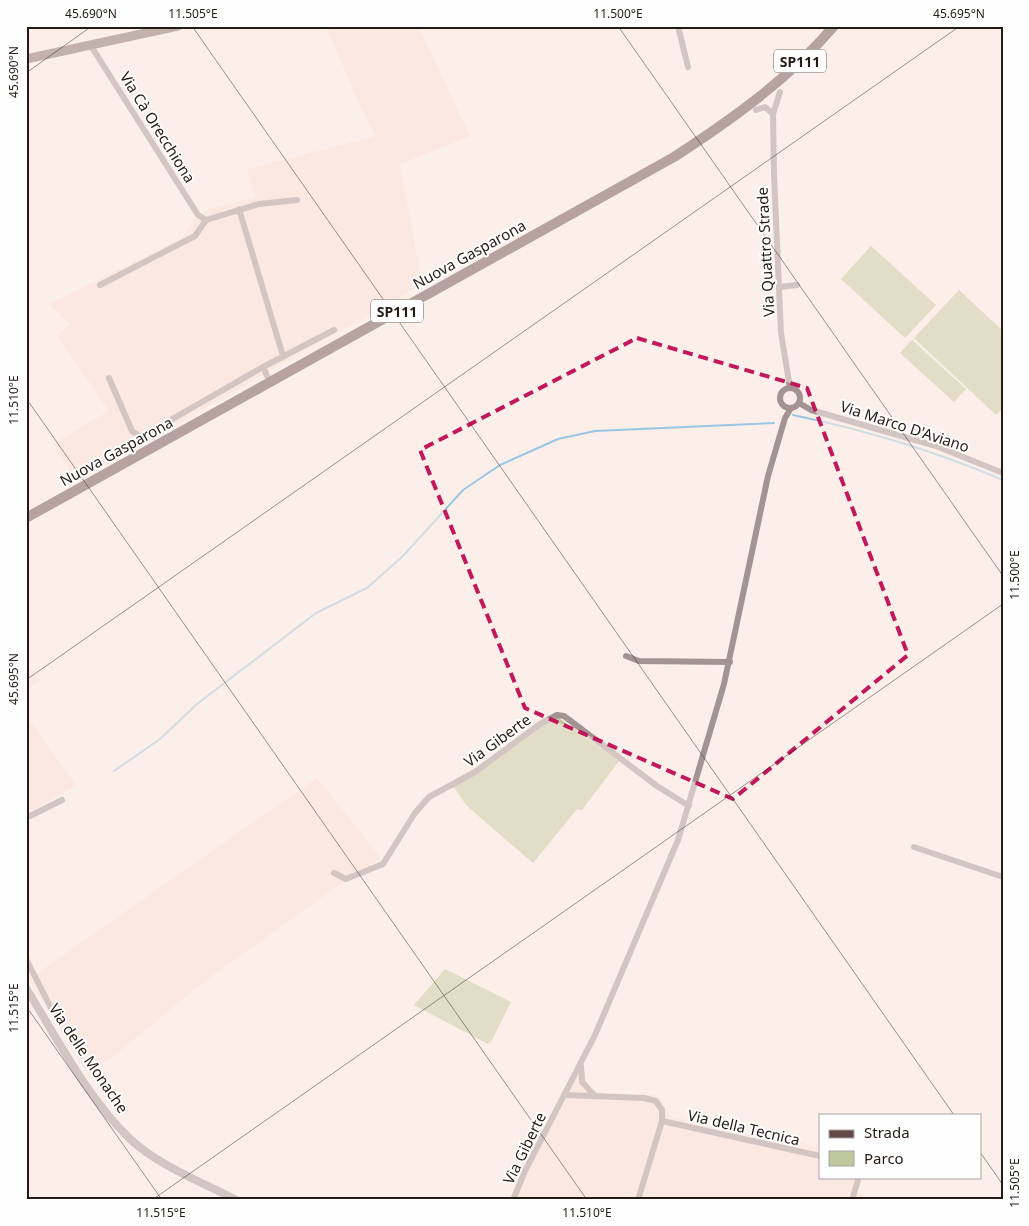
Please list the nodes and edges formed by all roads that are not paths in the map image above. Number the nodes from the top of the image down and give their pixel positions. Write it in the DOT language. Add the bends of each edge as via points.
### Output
graph roads {
  1 [pos="178,26"];
  2 [pos="678,26"];
  3 [pos="834,28"];
  4 [pos="142,30"];
  5 [pos="91,46"];
  6 [pos="26,60"];
  7 [pos="688,67"];
  8 [pos="780,92"];
  9 [pos="756,110"];
  10 [pos="773,114"];
  11 [pos="297,200"];
  12 [pos="239,209"];
  13 [pos="206,220"];
  14 [pos="100,285"];
  15 [pos="797,285"];
  16 [pos="780,287"];
  17 [pos="334,330"];
  18 [pos="283,356"];
  19 [pos="263,367"];
  20 [pos="110,378"];
  21 [pos="270,382"];
  22 [pos="790,388"];
  23 [pos="799,403"];
  24 [pos="791,408"];
  25 [pos="1003,473"];
  26 [pos="77,489"];
  27 [pos="26,518"];
  28 [pos="26,523"];
  29 [pos="626,656"];
  30 [pos="730,662"];
  31 [pos="62,800"];
  32 [pos="690,806"];
  33 [pos="26,818"];
  34 [pos="914,847"];
  35 [pos="334,873"];
  36 [pos="1003,878"];
  37 [pos="26,959"];
  38 [pos="26,988"];
  39 [pos="57,1008"];
  40 [pos="581,1064"];
  41 [pos="569,1084"];
  42 [pos="585,1086"];
  43 [pos="564,1095"];
  44 [pos="578,1096"];
  45 [pos="595,1096"];
  46 [pos="662,1121"];
  47 [pos="819,1156"];
  48 [pos="858,1178"];
  49 [pos="236,1200"];
  50 [pos="514,1200"];
  51 [pos="638,1200"];
  52 [pos="852,1200"];
  1 -- 4 [label="main road"];
  2 -- 7 [label="street"];
  3 -- 21 [label="main road, Nuova Gasparona / SP111" via="770,88 674,157"];
  4 -- 5 [label="main road"];
  5 -- 6 [label="main road"];
  5 -- 13 [label="street, Via Cà Orecchiona" via="198,215"];
  8 -- 10 [label="street, Via Quattro Strade"];
  9 -- 10 [label="street" via="766,107"];
  10 -- 16 [label="street, Via Quattro Strade"];
  11 -- 12 [label="street"];
  12 -- 13 [label="street"];
  12 -- 18 [label="street"];
  13 -- 14 [label="street" via="194,236"];
  15 -- 16 [label="street"];
  16 -- 22 [label="street, Via Quattro Strade" via="781,333"];
  17 -- 18 [label="street"];
  18 -- 19 [label="street"];
  19 -- 20 [label="street" via="141,437 132,431"];
  19 -- 21 [label="street"];
  21 -- 26 [label="main road, Nuova Gasparona / SP111"];
  22 -- 23 [label="street" via="800,394"];
  22 -- 24 [label="street" via="784,390 780,397 782,404"];
  23 -- 24 [label="street"];
  23 -- 25 [label="street, Via Marco D'Aviano" via="811,410 936,446"];
  24 -- 30 [label="street, Via Giberte" via="768,476"];
  26 -- 27 [label="main road, Nuova Gasparona / SP111"];
  26 -- 28 [label="street"];
  29 -- 30 [label="street" via="639,661"];
  30 -- 32 [label="street, Via Giberte"];
  31 -- 33 [label="street"];
  32 -- 35 [label="street, Via Giberte" via="657,786 564,716 557,715 518,739 476,772 429,797 383,864 346,879"];
  32 -- 40 [label="street, Via Giberte" via="635,944"];
  34 -- 36 [label="street"];
  37 -- 39 [label="street" via="51,1008"];
  38 -- 49 [label="street, Via delle Monache" via="87,1084 131,1140 159,1159"];
  40 -- 41 [label="street, Via Giberte"];
  40 -- 42 [label="street" via="580,1075"];
  41 -- 42 [label="street"];
  41 -- 43 [label="street, Via Giberte"];
  41 -- 44 [label="street"];
  42 -- 45 [label="street"];
  43 -- 44 [label="street"];
  43 -- 50 [label="street, Via Giberte"];
  44 -- 45 [label="street"];
  45 -- 46 [label="street" via="656,1101 662,1110"];
  46 -- 47 [label="street, Via della Tecnica"];
  46 -- 51 [label="street"];
  48 -- 52 [label="street"];
}
